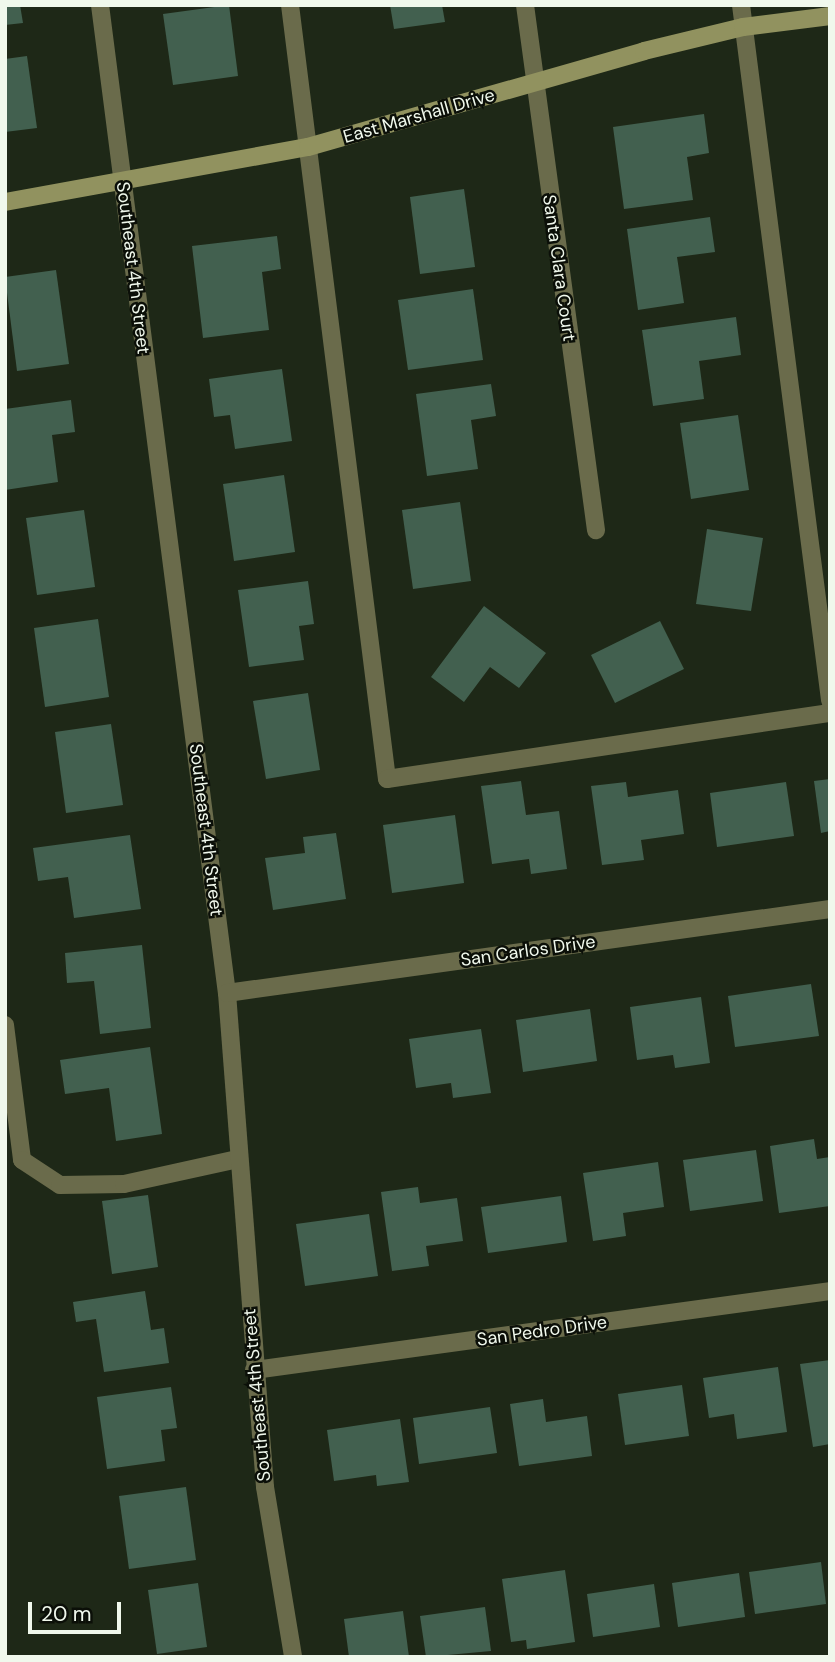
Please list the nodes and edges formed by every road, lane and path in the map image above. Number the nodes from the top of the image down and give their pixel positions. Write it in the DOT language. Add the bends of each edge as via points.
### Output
graph roads {
  1 [pos="100,5"];
  2 [pos="290,5"];
  3 [pos="525,5"];
  4 [pos="741,5"];
  5 [pos="830,16"];
  6 [pos="743,27"];
  7 [pos="534,83"];
  8 [pos="308,147"];
  9 [pos="123,185"];
  10 [pos="5,202"];
  11 [pos="596,530"];
  12 [pos="830,699"];
  13 [pos="830,713"];
  14 [pos="830,909"];
  15 [pos="226,993"];
  16 [pos="5,1025"];
  17 [pos="238,1159"];
  18 [pos="830,1291"];
  19 [pos="254,1370"];
  20 [pos="293,1657"];
  1 -- 9 [label="street, Southeast 4th Street"];
  2 -- 8 [label="street"];
  3 -- 7 [label="street, Santa Clara Court"];
  4 -- 6 [label="street"];
  5 -- 6 [label="main road, East Marshall Drive"];
  6 -- 7 [label="main road, East Marshall Drive"];
  6 -- 12 [label="street"];
  7 -- 8 [label="main road, East Marshall Drive"];
  7 -- 11 [label="street, Santa Clara Court"];
  8 -- 9 [label="main road, East Marshall Drive"];
  8 -- 13 [label="street" via="387,779"];
  9 -- 10 [label="main road, East Marshall Drive"];
  9 -- 15 [label="street, Southeast 4th Street"];
  14 -- 15 [label="street, San Carlos Drive"];
  15 -- 17 [label="street, Southeast 4th Street"];
  16 -- 17 [label="street" via="22,1160 60,1185 124,1184"];
  17 -- 19 [label="street, Southeast 4th Street"];
  18 -- 19 [label="street, San Pedro Drive"];
  19 -- 20 [label="street, Southeast 4th Street" via="265,1487"];
}
